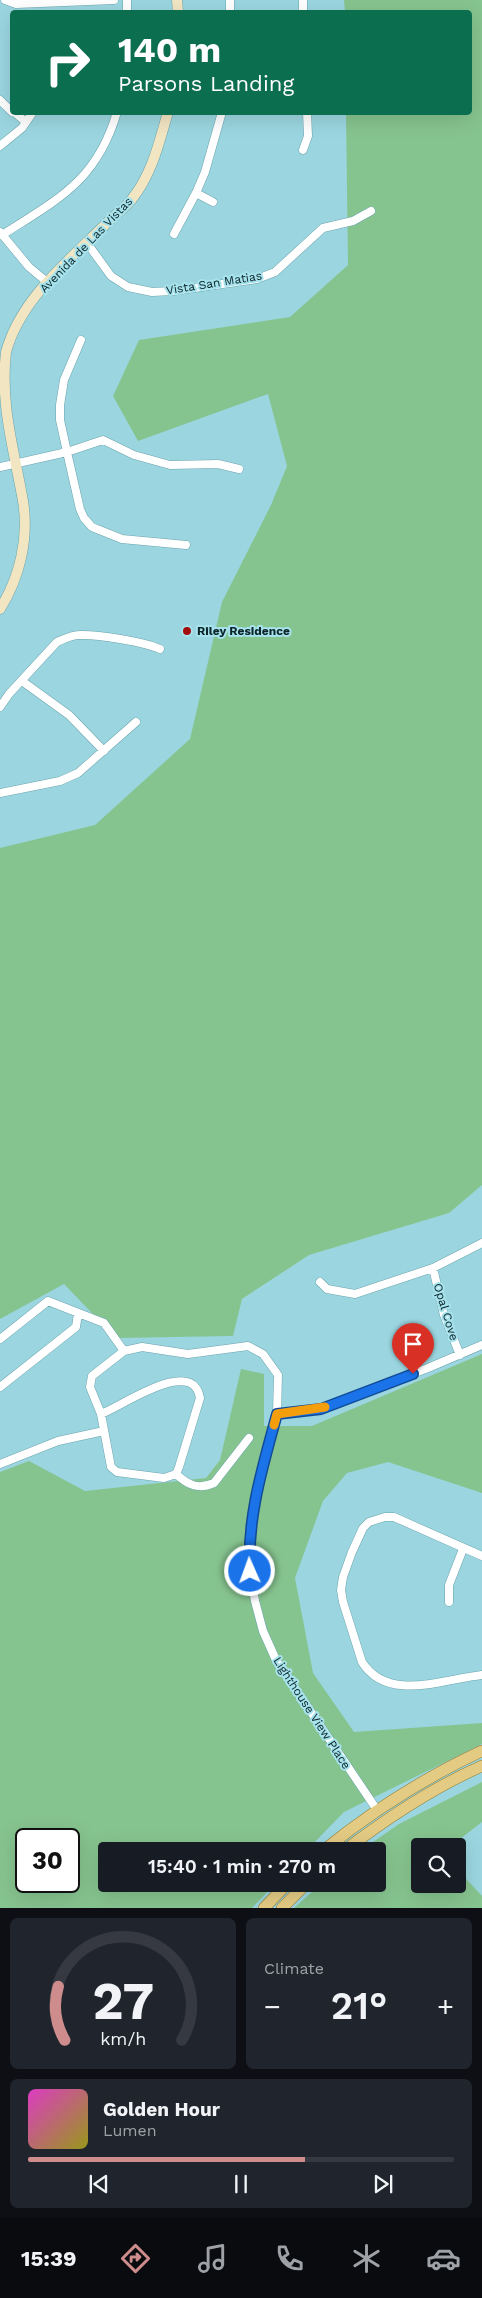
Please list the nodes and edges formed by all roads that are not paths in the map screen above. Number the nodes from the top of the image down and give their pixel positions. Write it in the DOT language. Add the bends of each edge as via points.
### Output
graph roads {
  1 [pos="5,0"];
  2 [pos="114,0"];
  3 [pos="49,3"];
  4 [pos="50,10"];
  5 [pos="0,100"];
  6 [pos="10,109"];
  7 [pos="17,115"];
  8 [pos="31,115"];
  9 [pos="116,115"];
  10 [pos="167,115"];
  11 [pos="221,115"];
  12 [pos="307,115"];
  13 [pos="26,122"];
  14 [pos="0,146"];
  15 [pos="303,150"];
  16 [pos="196,193"];
  17 [pos="213,202"];
  18 [pos="371,211"];
  19 [pos="1,234"];
  20 [pos="174,234"];
  21 [pos="87,243"];
  22 [pos="47,282"];
  23 [pos="81,340"];
  24 [pos="67,452"];
  25 [pos="13,463"];
  26 [pos="0,467"];
  27 [pos="239,469"];
  28 [pos="186,545"];
  29 [pos="0,609"];
  30 [pos="160,649"];
  31 [pos="22,681"];
  32 [pos="0,707"];
  33 [pos="136,722"];
  34 [pos="104,751"];
  35 [pos="0,793"];
  36 [pos="482,1242"];
  37 [pos="433,1268"];
  38 [pos="320,1282"];
  39 [pos="78,1313"];
  40 [pos="0,1339"];
  41 [pos="482,1345"];
  42 [pos="124,1351"];
  43 [pos="460,1355"];
  44 [pos="0,1387"];
  45 [pos="101,1414"];
  46 [pos="277,1414"];
  47 [pos="104,1431"];
  48 [pos="248,1438"];
  49 [pos="0,1464"];
  50 [pos="176,1474"];
  51 [pos="463,1549"];
  52 [pos="482,1556"];
  53 [pos="449,1602"];
  54 [pos="482,1674"];
  55 [pos="482,1751"];
  56 [pos="482,1766"];
  57 [pos="377,1810"];
  58 [pos="335,1842"];
  59 [pos="356,1842"];
  60 [pos="279,1892"];
  61 [pos="298,1892"];
  62 [pos="264,1908"];
  63 [pos="282,1908"];
  1 -- 3 [label="street" via="16,4"];
  2 -- 3 [label="street"];
  3 -- 4 [label="street"];
  5 -- 6 [label="street"];
  7 -- 13 [label="street"];
  8 -- 13 [label="street"];
  9 -- 19 [label="street" via="100,155 77,184 58,200"];
  10 -- 21 [label="street, Avenida de Las Vistas" via="152,167 142,185"];
  11 -- 16 [label="street"];
  12 -- 15 [label="street" via="308,136"];
  13 -- 14 [label="street"];
  16 -- 17 [label="street"];
  16 -- 20 [label="street"];
  18 -- 21 [label="street, Vista San Matias" via="353,222 324,228 275,272 257,279 173,291 152,292 128,287 111,276"];
  19 -- 22 [label="street" via="28,267"];
  21 -- 22 [label="street, Avenida de Las Vistas"];
  22 -- 25 [label="street, Avenida de Las Vistas" via="17,325 2,367 1,409"];
  23 -- 24 [label="street" via="66,373 60,402"];
  24 -- 25 [label="street"];
  24 -- 27 [label="street" via="103,440 155,462 170,465 218,464"];
  24 -- 28 [label="street" via="80,509 92,526 122,539"];
  25 -- 26 [label="street"];
  25 -- 29 [label="street, Avenida de Las Vistas" via="23,501 25,535 17,576"];
  30 -- 31 [label="street" via="146,643 79,635 57,642"];
  31 -- 32 [label="street"];
  31 -- 34 [label="street" via="69,715"];
  33 -- 34 [label="street"];
  34 -- 35 [label="street" via="78,773 60,781"];
  36 -- 37 [label="street"];
  37 -- 38 [label="street" via="355,1294 327,1289"];
  37 -- 43 [label="street, Opal Cove" via="444,1315"];
  39 -- 40 [label="street" via="48,1301"];
  39 -- 42 [label="street" via="104,1323"];
  39 -- 44 [label="street" via="76,1327"];
  41 -- 43 [label="street"];
  42 -- 45 [label="street" via="92,1376 90,1387"];
  42 -- 46 [label="street, Lighthouse View Place" via="142,1347 188,1354 248,1346 263,1354 278,1375"];
  43 -- 46 [label="street" via="321,1409"];
  45 -- 47 [label="street"];
  45 -- 50 [label="street" via="166,1382 189,1382 196,1387 200,1398"];
  46 -- 57 [label="street, Lighthouse View Place" via="250,1525 249,1556 254,1601 276,1660"];
  47 -- 49 [label="street" via="58,1441"];
  47 -- 50 [label="street" via="111,1467 116,1472 164,1478"];
  48 -- 50 [label="street" via="214,1483 193,1486"];
  51 -- 52 [label="street"];
  51 -- 53 [label="street" via="449,1585"];
  51 -- 54 [label="street" via="394,1517 376,1519 364,1528 352,1552 343,1577 342,1602 362,1662 379,1680 404,1686"];
  55 -- 57 [label="main road" via="448,1767"];
  56 -- 59 [label="main road" via="426,1795"];
  57 -- 58 [label="main road"];
  60 -- 62 [label="main road"];
  61 -- 63 [label="main road"];
}
